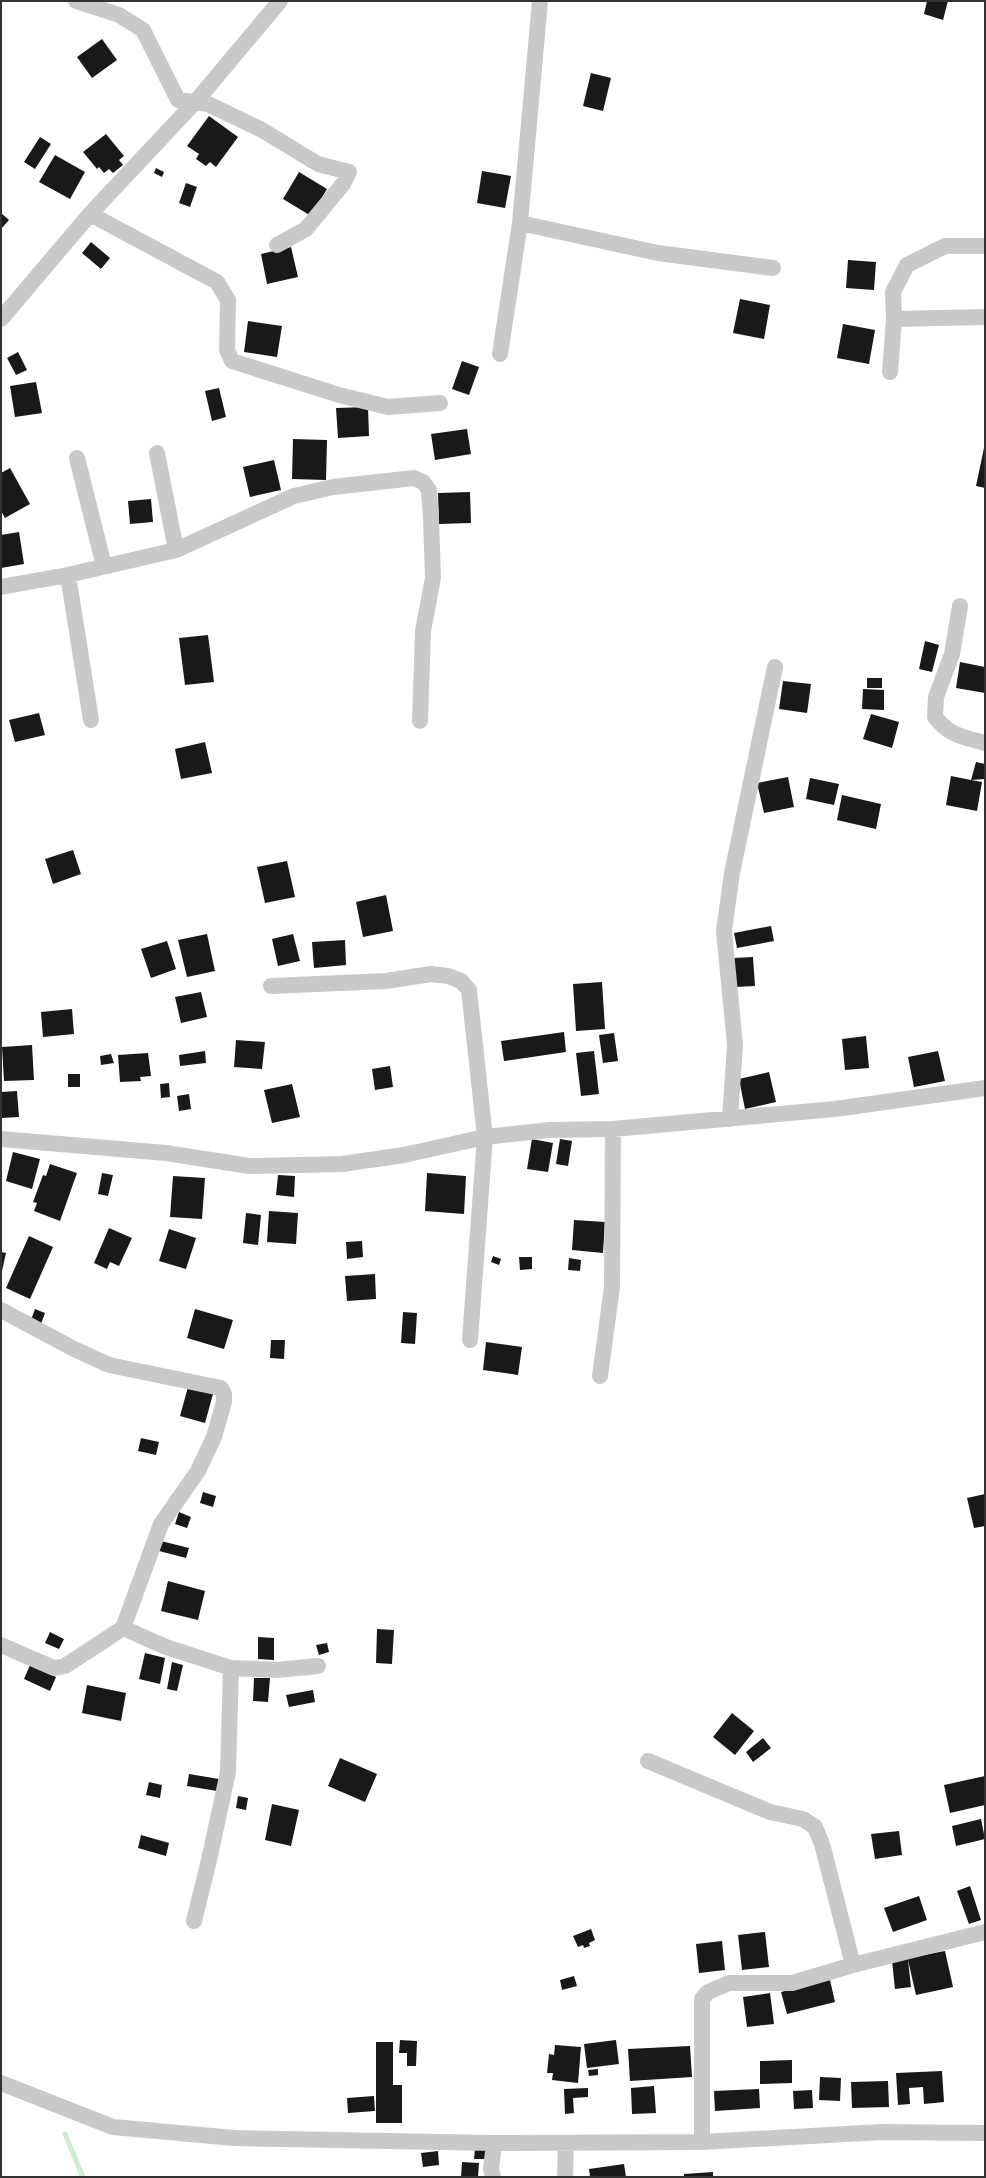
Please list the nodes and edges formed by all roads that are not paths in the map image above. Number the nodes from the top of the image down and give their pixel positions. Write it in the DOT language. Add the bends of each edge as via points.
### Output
graph roads {
  1 [pos="76,1"];
  2 [pos="280,1"];
  3 [pos="540,1"];
  4 [pos="195,102"];
  5 [pos="90,214"];
  6 [pos="520,223"];
  7 [pos="278,245"];
  8 [pos="985,246"];
  9 [pos="773,268"];
  10 [pos="985,317"];
  11 [pos="1,319"];
  12 [pos="894,319"];
  13 [pos="500,354"];
  14 [pos="890,372"];
  15 [pos="440,403"];
  16 [pos="157,453"];
  17 [pos="77,458"];
  18 [pos="176,550"];
  19 [pos="104,566"];
  20 [pos="68,576"];
  21 [pos="1,587"];
  22 [pos="960,606"];
  23 [pos="775,667"];
  24 [pos="91,720"];
  25 [pos="420,721"];
  26 [pos="985,743"];
  27 [pos="270,986"];
  28 [pos="985,1088"];
  29 [pos="730,1119"];
  30 [pos="613,1129"];
  31 [pos="485,1136"];
  32 [pos="1,1139"];
  33 [pos="1,1310"];
  34 [pos="470,1340"];
  35 [pos="600,1376"];
  36 [pos="123,1628"];
  37 [pos="1,1645"];
  38 [pos="318,1666"];
  39 [pos="232,1668"];
  40 [pos="648,1761"];
  41 [pos="194,1921"];
  42 [pos="985,1932"];
  43 [pos="852,1965"];
  44 [pos="1,2083"];
  45 [pos="985,2133"];
  46 [pos="702,2142"];
  47 [pos="494,2143"];
  48 [pos="566,2143"];
  49 [pos="493,2177"];
  50 [pos="565,2177"];
  1 -- 4 [label="street" via="118,15 143,30 178,100"];
  2 -- 4 [label="street"];
  3 -- 6 [label="street"];
  4 -- 5 [label="street"];
  4 -- 7 [label="street" via="208,104 262,130 318,164 349,172 343,184 306,229"];
  5 -- 11 [label="street"];
  5 -- 15 [label="street" via="217,282 228,300 227,350 232,361 339,395 388,407"];
  6 -- 9 [label="street" via="658,253"];
  6 -- 13 [label="street"];
  8 -- 12 [label="street" via="945,246 907,265 893,292"];
  10 -- 12 [label="street"];
  12 -- 14 [label="street"];
  16 -- 18 [label="street"];
  17 -- 19 [label="street"];
  18 -- 19 [label="street"];
  18 -- 25 [label="street" via="294,496 333,487 392,480 414,478 423,482 429,490 433,578 423,630"];
  19 -- 20 [label="street"];
  20 -- 21 [label="street"];
  20 -- 24 [label="street"];
  22 -- 26 [label="street" via="952,654 936,697 935,717 944,729 954,735"];
  23 -- 29 [label="street" via="732,873 724,931 735,1045"];
  27 -- 31 [label="street" via="386,981 431,974 461,981 469,990"];
  28 -- 29 [label="street" via="835,1109"];
  29 -- 30 [label="street"];
  30 -- 31 [label="street" via="550,1130"];
  30 -- 35 [label="street" via="612,1287"];
  31 -- 32 [label="street" via="404,1155 342,1164 249,1166 166,1153"];
  31 -- 34 [label="street"];
  33 -- 36 [label="street" via="109,1365 221,1388 224,1394 214,1437 198,1471 161,1524"];
  36 -- 37 [label="street" via="66,1666 54,1668"];
  36 -- 39 [label="street" via="166,1647"];
  38 -- 39 [label="street" via="277,1670"];
  39 -- 41 [label="street" via="228,1772"];
  40 -- 43 [label="street" via="770,1812 803,1819 815,1828 822,1844"];
  42 -- 43 [label="street"];
  43 -- 46 [label="street" via="792,1983 729,1983 708,1992 702,1999"];
  44 -- 47 [label="street" via="113,2127 234,2138"];
  45 -- 46 [label="street" via="882,2132"];
  46 -- 48 [label="street"];
  47 -- 48 [label="street"];
  47 -- 49 [label="street" via="491,2169"];
  48 -- 50 [label="street"];
}
